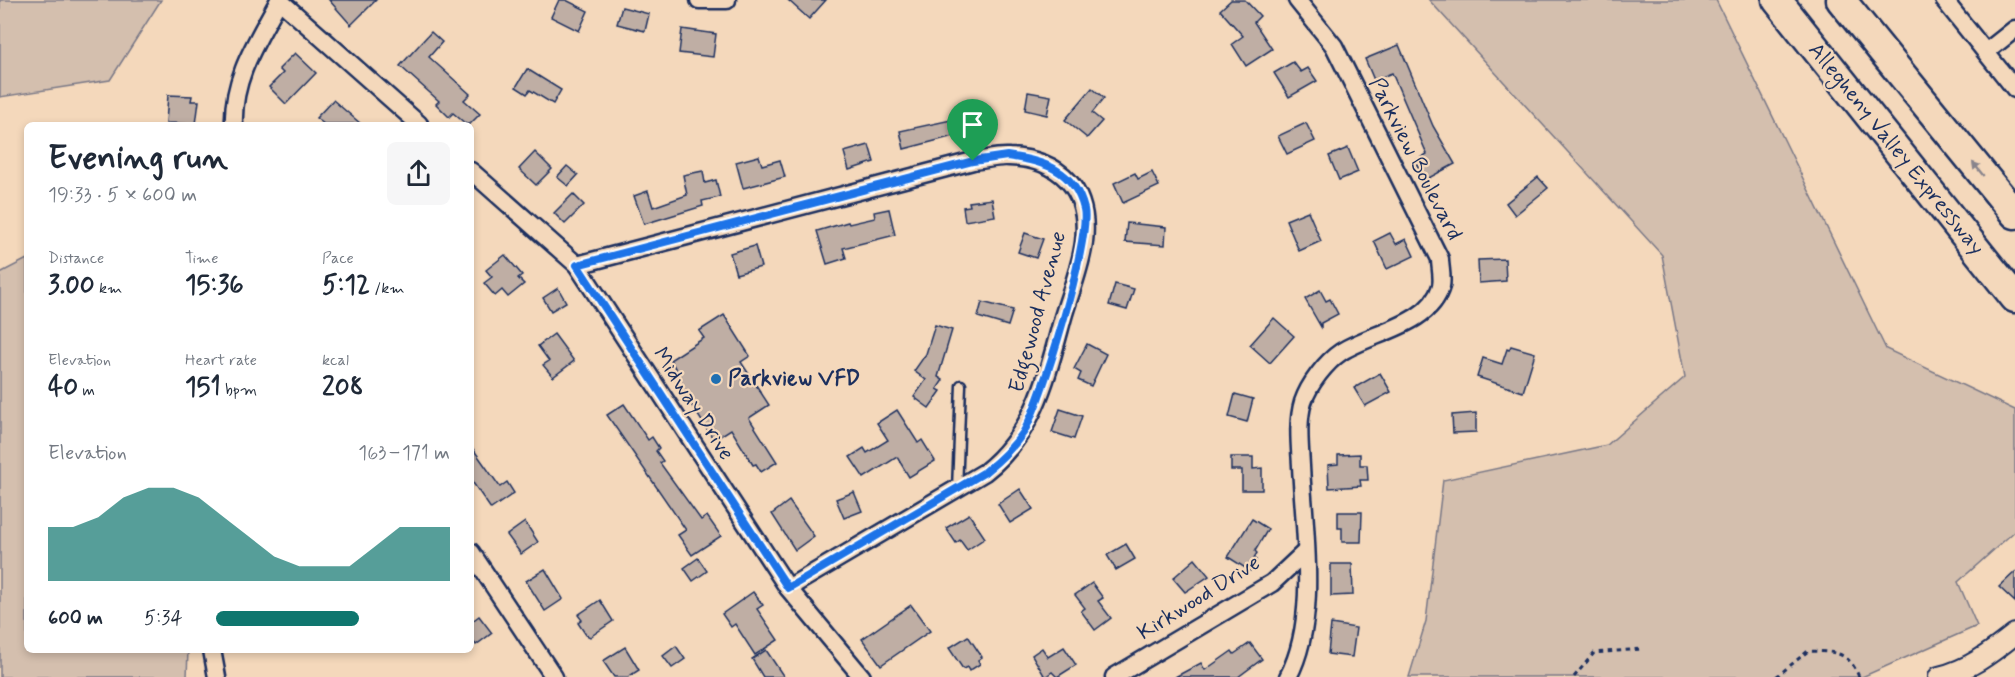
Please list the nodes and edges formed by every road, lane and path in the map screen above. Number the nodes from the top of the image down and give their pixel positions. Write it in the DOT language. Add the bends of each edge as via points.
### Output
graph roads {
  1 [pos="279,0"];
  2 [pos="699,0"];
  3 [pos="727,0"];
  4 [pos="1296,0"];
  5 [pos="1778,0"];
  6 [pos="1841,0"];
  7 [pos="1944,0"];
  8 [pos="2015,29"];
  9 [pos="1986,52"];
  10 [pos="2015,89"];
  11 [pos="234,122"];
  12 [pos="417,122"];
  13 [pos="474,174"];
  14 [pos="2015,214"];
  15 [pos="577,265"];
  16 [pos="2015,298"];
  17 [pos="962,385"];
  18 [pos="957,490"];
  19 [pos="1305,552"];
  20 [pos="474,557"];
  21 [pos="788,588"];
  22 [pos="2015,634"];
  23 [pos="1641,649"];
  24 [pos="213,653"];
  25 [pos="217,677"];
  26 [pos="554,677"];
  27 [pos="862,677"];
  28 [pos="1114,677"];
  29 [pos="1288,677"];
  30 [pos="1574,677"];
  31 [pos="1776,677"];
  32 [pos="1859,677"];
  33 [pos="1939,677"];
  1 -- 11 [label="street" via="240,74 233,105"];
  1 -- 12 [label="street"];
  2 -- 3 [label="street"];
  4 -- 19 [label="street, Parkview Boulevard" via="1334,46 1440,259 1442,285 1432,304 1416,316 1341,352 1320,372 1303,402 1300,437"];
  5 -- 16 [label="highway, Allegheny Valley Expressway"];
  14 -- 6 [label="highway, one-way"];
  7 -- 9 [label="street"];
  8 -- 9 [label="street"];
  9 -- 10 [label="street"];
  13 -- 15 [label="street, Midway Drive"];
  15 -- 18 [label="street, Edgewood Avenue" via="973,161 1007,156 1036,160 1056,168 1073,187 1084,210 1084,232 1054,351 1024,432 1005,457"];
  15 -- 21 [label="street, Midway Drive"];
  17 -- 18 [label="lane"];
  18 -- 21 [label="street, Edgewood Avenue"];
  19 -- 28 [label="street, Kirkwood Drive" via="1272,582"];
  19 -- 29 [label="street, Parkview Boulevard" via="1307,617 1297,660"];
  20 -- 26 [label="street"];
  21 -- 27 [label="street, Midway Drive"];
  22 -- 33 [label="street" via="1958,673"];
  23 -- 30 [label="path" via="1594,654"];
  24 -- 25 [label="street"];
  31 -- 32 [label="path" via="1808,651 1837,652 1853,662"];
}
